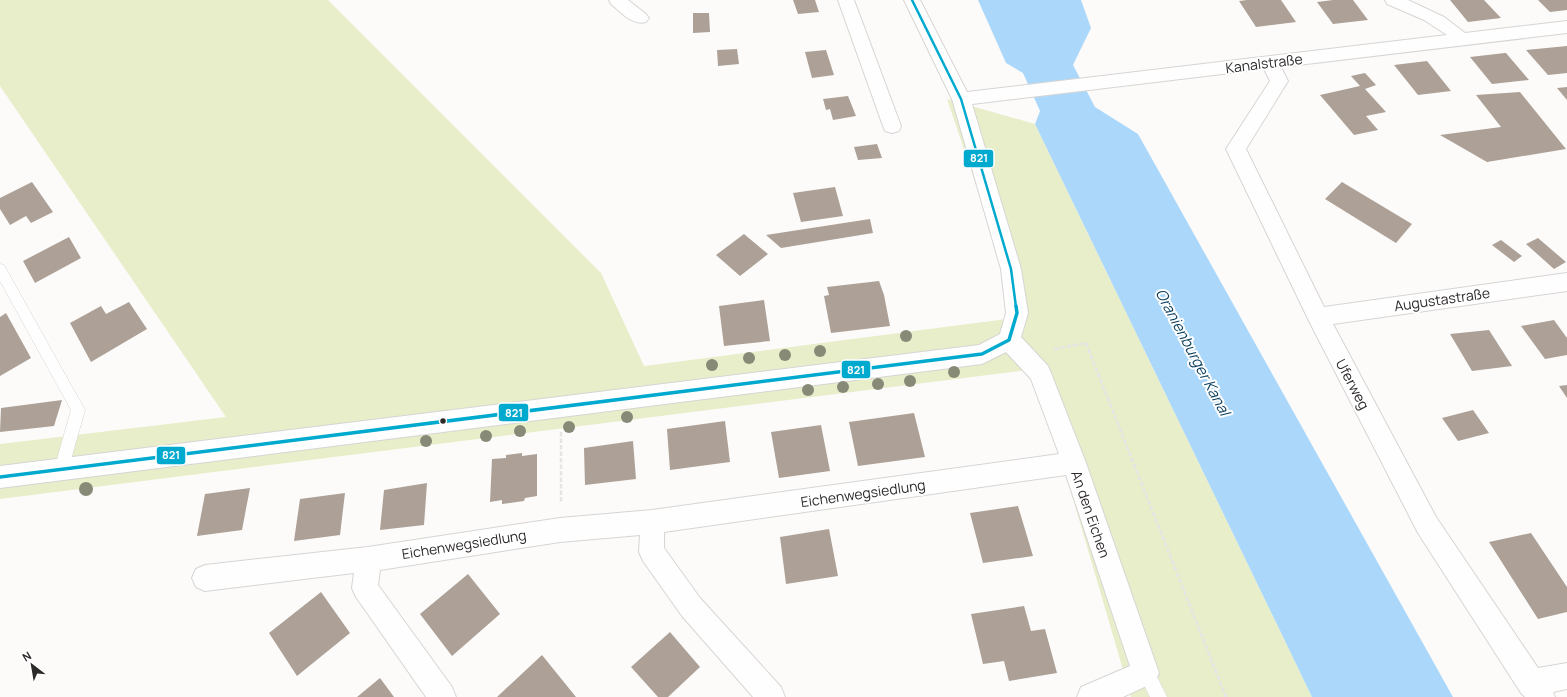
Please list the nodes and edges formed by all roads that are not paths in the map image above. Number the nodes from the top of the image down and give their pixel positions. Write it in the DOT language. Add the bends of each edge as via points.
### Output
graph roads {
  1 [pos="617,0"];
  2 [pos="846,0"];
  3 [pos="912,0"];
  4 [pos="1393,0"];
  5 [pos="640,18"];
  6 [pos="1567,27"];
  7 [pos="1461,39"];
  8 [pos="1268,62"];
  9 [pos="961,99"];
  10 [pos="892,126"];
  11 [pos="0,269"];
  12 [pos="1567,282"];
  13 [pos="1318,317"];
  14 [pos="1009,340"];
  15 [pos="1074,463"];
  16 [pos="61,470"];
  17 [pos="0,477"];
  18 [pos="652,522"];
  19 [pos="368,559"];
  20 [pos="205,578"];
  21 [pos="1146,673"];
  22 [pos="1567,676"];
  23 [pos="1536,690"];
  24 [pos="442,697"];
  25 [pos="771,697"];
  26 [pos="1091,697"];
  27 [pos="1159,697"];
  1 -- 5 [label="street"];
  2 -- 10 [label="street"];
  3 -- 9 [label="street"];
  4 -- 7 [label="street" via="1452,28"];
  6 -- 7 [label="street, Kanalstraße"];
  7 -- 8 [label="street, Kanalstraße"];
  8 -- 9 [label="street, Kanalstraße"];
  8 -- 13 [label="street, Uferweg" via="1279,81 1236,149"];
  9 -- 14 [label="street" via="1011,269 1017,313"];
  11 -- 16 [label="lane" via="78,410"];
  12 -- 13 [label="street, Augustastraße"];
  13 -- 23 [label="street, Uferweg" via="1427,525"];
  14 -- 15 [label="street, An den Eichen" via="1040,373"];
  14 -- 16 [label="street" via="982,354"];
  15 -- 18 [label="street, Eichenwegsiedlung"];
  15 -- 21 [label="street, An den Eichen"];
  16 -- 17 [label="street"];
  18 -- 19 [label="street, Eichenwegsiedlung" via="560,530"];
  18 -- 25 [label="street" via="652,552 691,607"];
  19 -- 20 [label="street, Eichenwegsiedlung"];
  19 -- 24 [label="street" via="365,588"];
  21 -- 26 [label="street"];
  21 -- 27 [label="lane, An den Eichen"];
  22 -- 23 [label="street"];
}
